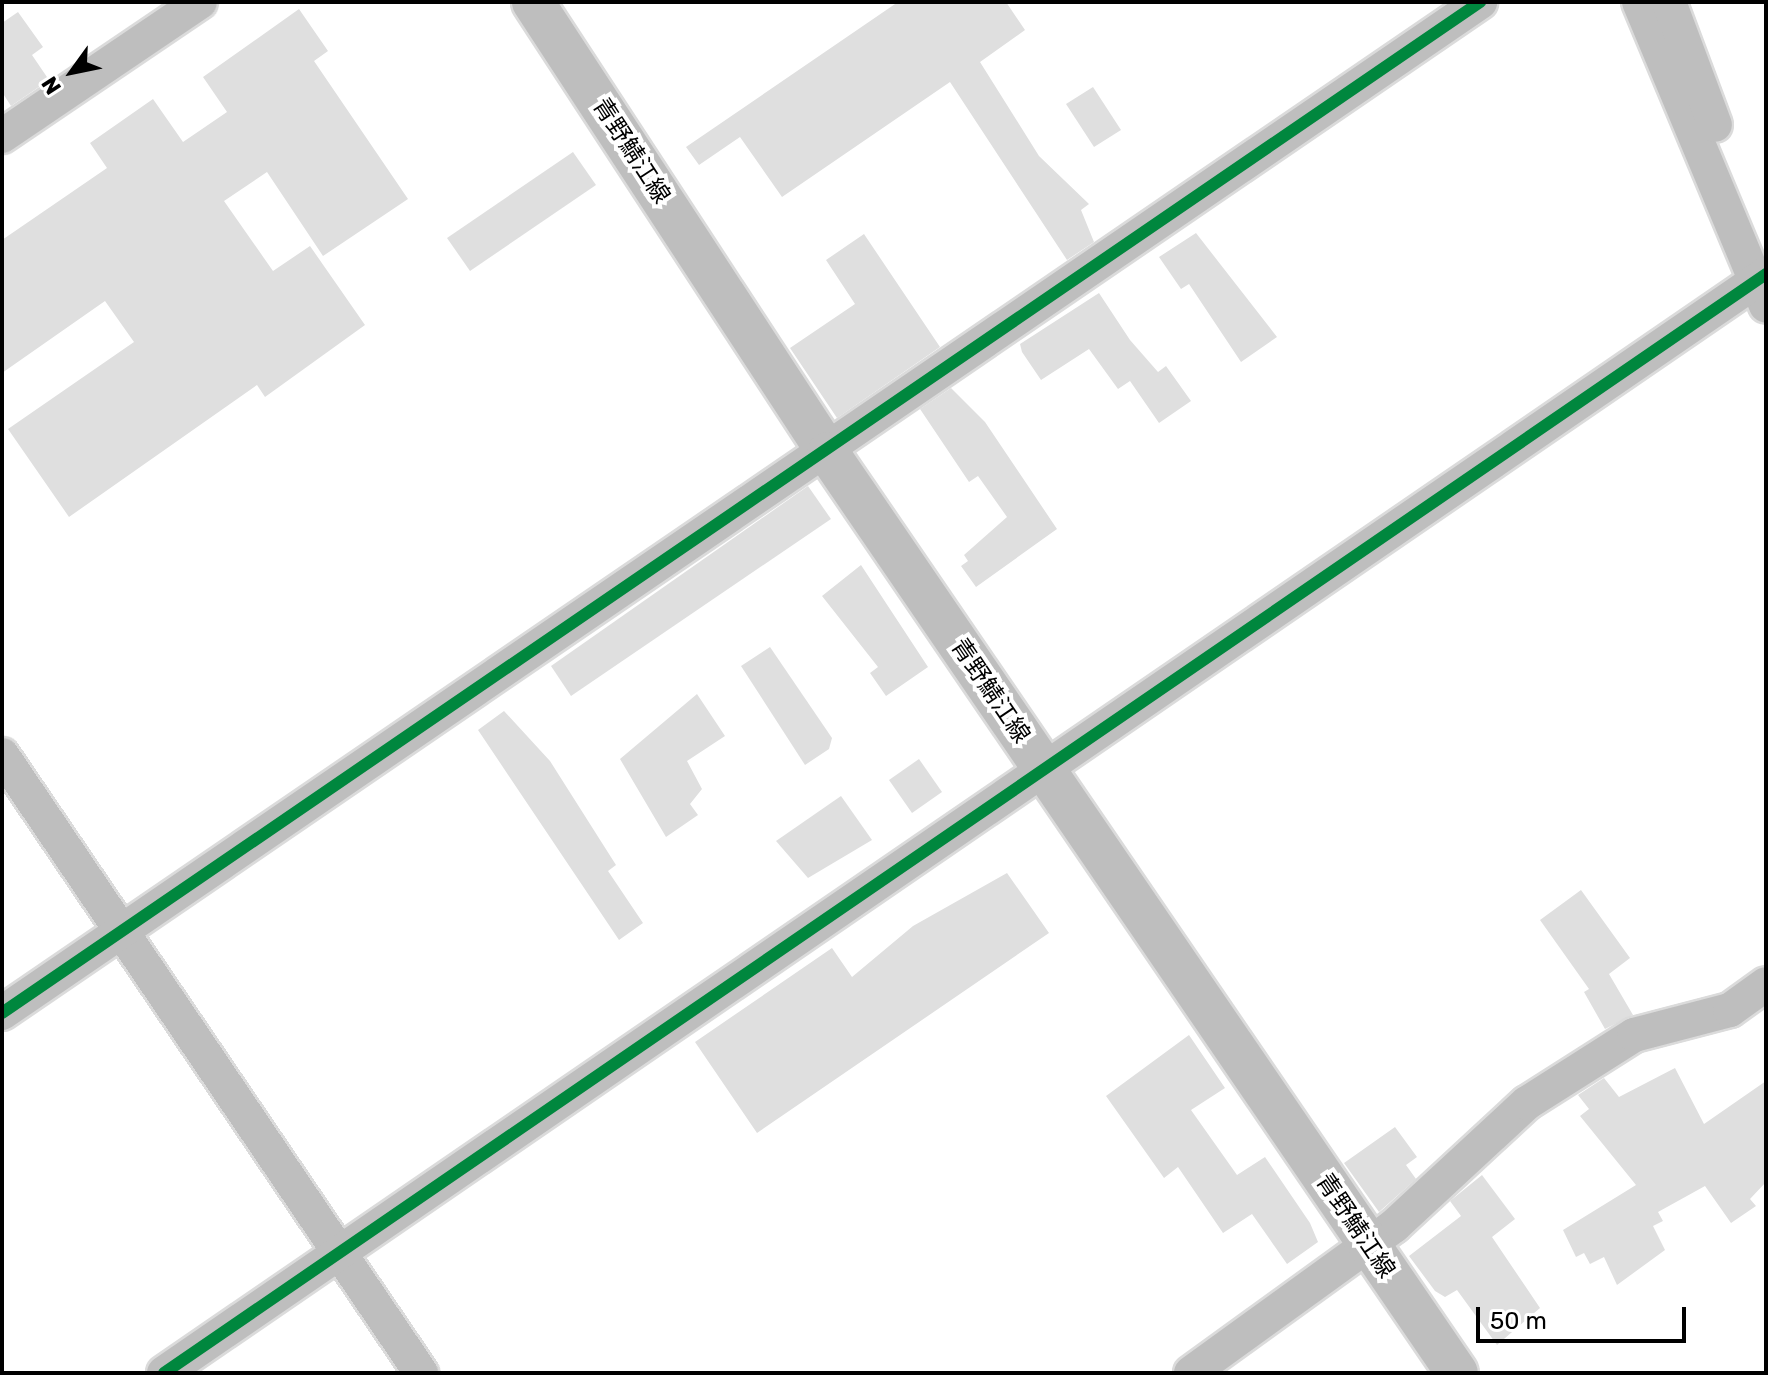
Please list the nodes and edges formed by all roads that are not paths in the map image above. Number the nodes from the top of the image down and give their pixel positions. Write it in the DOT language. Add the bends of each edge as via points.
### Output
graph roads {
  1 [pos="200,2"];
  2 [pos="533,2"];
  3 [pos="1480,2"];
  4 [pos="1639,2"];
  5 [pos="1669,2"];
  6 [pos="4,130"];
  7 [pos="1766,242"];
  8 [pos="1763,286"];
  9 [pos="828,453"];
  10 [pos="2,755"];
  11 [pos="1043,768"];
  12 [pos="121,931"];
  13 [pos="1766,984"];
  14 [pos="2,1013"];
  15 [pos="1368,1246"];
  16 [pos="341,1254"];
  17 [pos="164,1373"];
  18 [pos="421,1373"];
  19 [pos="1191,1373"];
  20 [pos="1457,1373"];
  1 -- 6 [label="street"];
  2 -- 9 [label="main road, 青野鯖江線"];
  3 -- 9 [label="street"];
  4 -- 8 [label="street"];
  5 -- 7 [label="street" via="1747,209"];
  8 -- 11 [label="street"];
  9 -- 11 [label="main road, 青野鯖江線"];
  9 -- 12 [label="street"];
  10 -- 12 [label="street"];
  11 -- 15 [label="main road, 青野鯖江線"];
  11 -- 16 [label="street"];
  12 -- 14 [label="street"];
  12 -- 16 [label="street"];
  13 -- 15 [label="street" via="1730,1010 1634,1035 1527,1103"];
  15 -- 19 [label="street"];
  15 -- 20 [label="main road, 青野鯖江線"];
  16 -- 17 [label="street"];
  16 -- 18 [label="street"];
}
